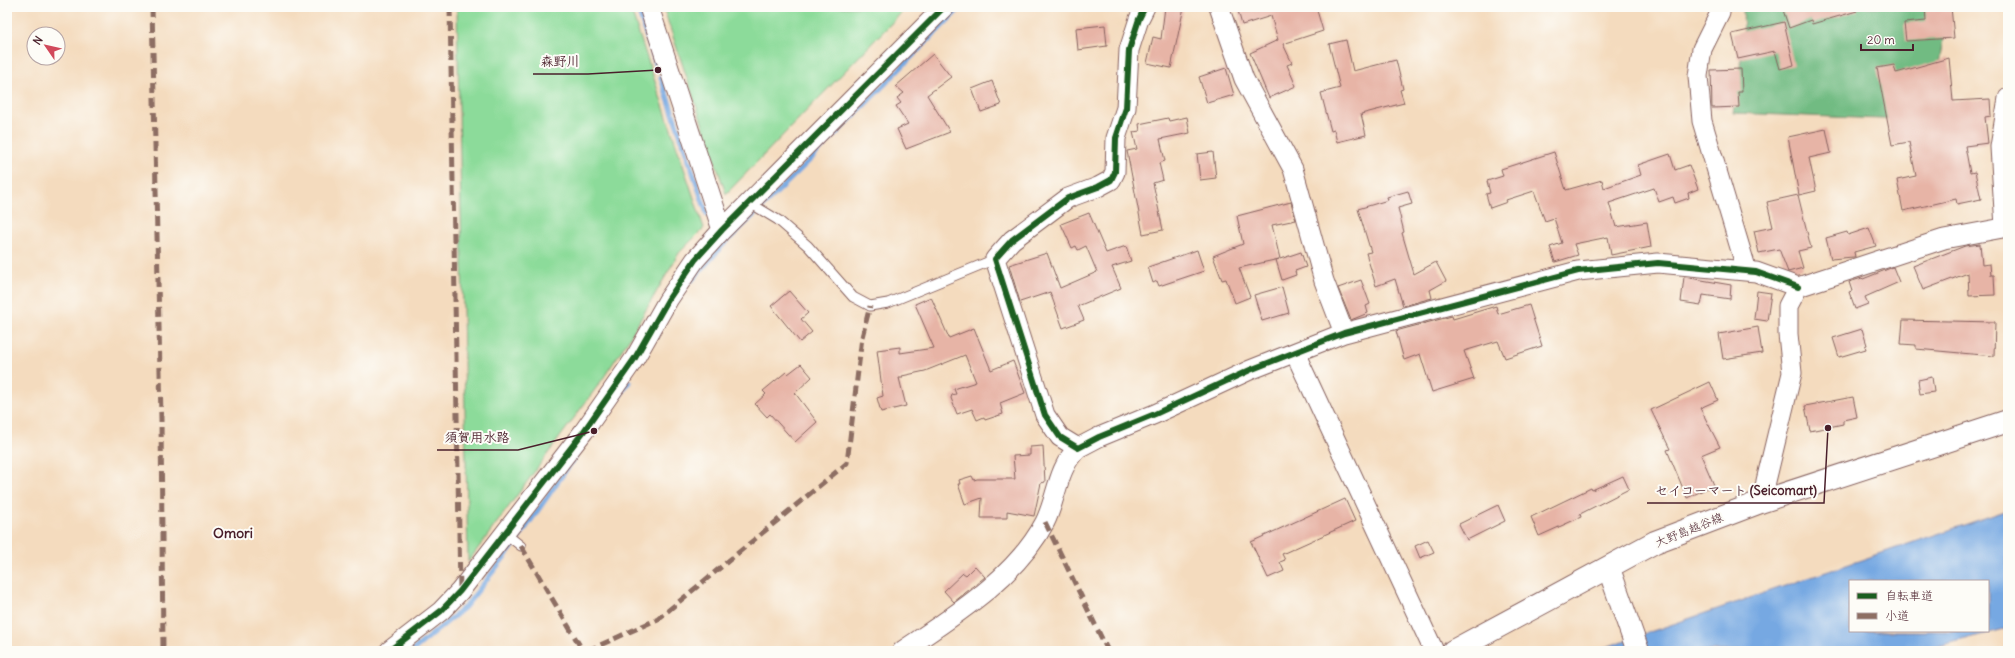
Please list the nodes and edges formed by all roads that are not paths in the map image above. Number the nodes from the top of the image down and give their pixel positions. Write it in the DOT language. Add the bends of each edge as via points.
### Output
graph roads {
  1 [pos="649,7"];
  2 [pos="944,7"];
  3 [pos="1145,7"];
  4 [pos="1219,7"];
  5 [pos="1720,7"];
  6 [pos="2008,98"];
  7 [pos="2004,147"];
  8 [pos="750,203"];
  9 [pos="2006,227"];
  10 [pos="722,230"];
  11 [pos="995,259"];
  12 [pos="1747,271"];
  13 [pos="1798,286"];
  14 [pos="1344,333"];
  15 [pos="1295,353"];
  16 [pos="2008,421"];
  17 [pos="1078,448"];
  18 [pos="1763,501"];
  19 [pos="506,534"];
  20 [pos="521,546"];
  21 [pos="1609,569"];
  22 [pos="389,651"];
  23 [pos="902,651"];
  24 [pos="1434,651"];
  25 [pos="1453,651"];
  26 [pos="1638,651"];
  1 -- 10 [label="street"];
  2 -- 8 [label="street"];
  3 -- 11 [label="street" via="1138,19 1129,50 1126,108 1116,138 1115,172 1110,180 1068,198 1012,240"];
  4 -- 14 [label="street" via="1244,79 1293,169 1324,281"];
  5 -- 12 [label="street" via="1720,13 1702,49 1699,69 1702,121"];
  6 -- 7 [label="street"];
  7 -- 9 [label="street"];
  8 -- 10 [label="street"];
  8 -- 11 [label="lane" via="778,220 796,235 853,297 870,306 888,303"];
  9 -- 13 [label="street" via="1944,239"];
  10 -- 19 [label="street" via="695,260 668,300 635,358 584,431"];
  11 -- 17 [label="street" via="1045,414 1060,437"];
  12 -- 13 [label="street"];
  12 -- 14 [label="street" via="1658,263 1578,271"];
  13 -- 18 [label="street" via="1788,306 1792,373"];
  14 -- 15 [label="street"];
  15 -- 17 [label="street" via="1250,370"];
  15 -- 24 [label="street"];
  16 -- 18 [label="main road, 大野島越谷線"];
  17 -- 23 [label="street" via="1064,468 1045,522 1018,562 969,606"];
  18 -- 21 [label="main road, 大野島越谷線" via="1655,542"];
  19 -- 20 [label="lane"];
  19 -- 22 [label="street" via="441,611"];
  21 -- 25 [label="main road, 大野島越谷線"];
  21 -- 26 [label="main road"];
}
